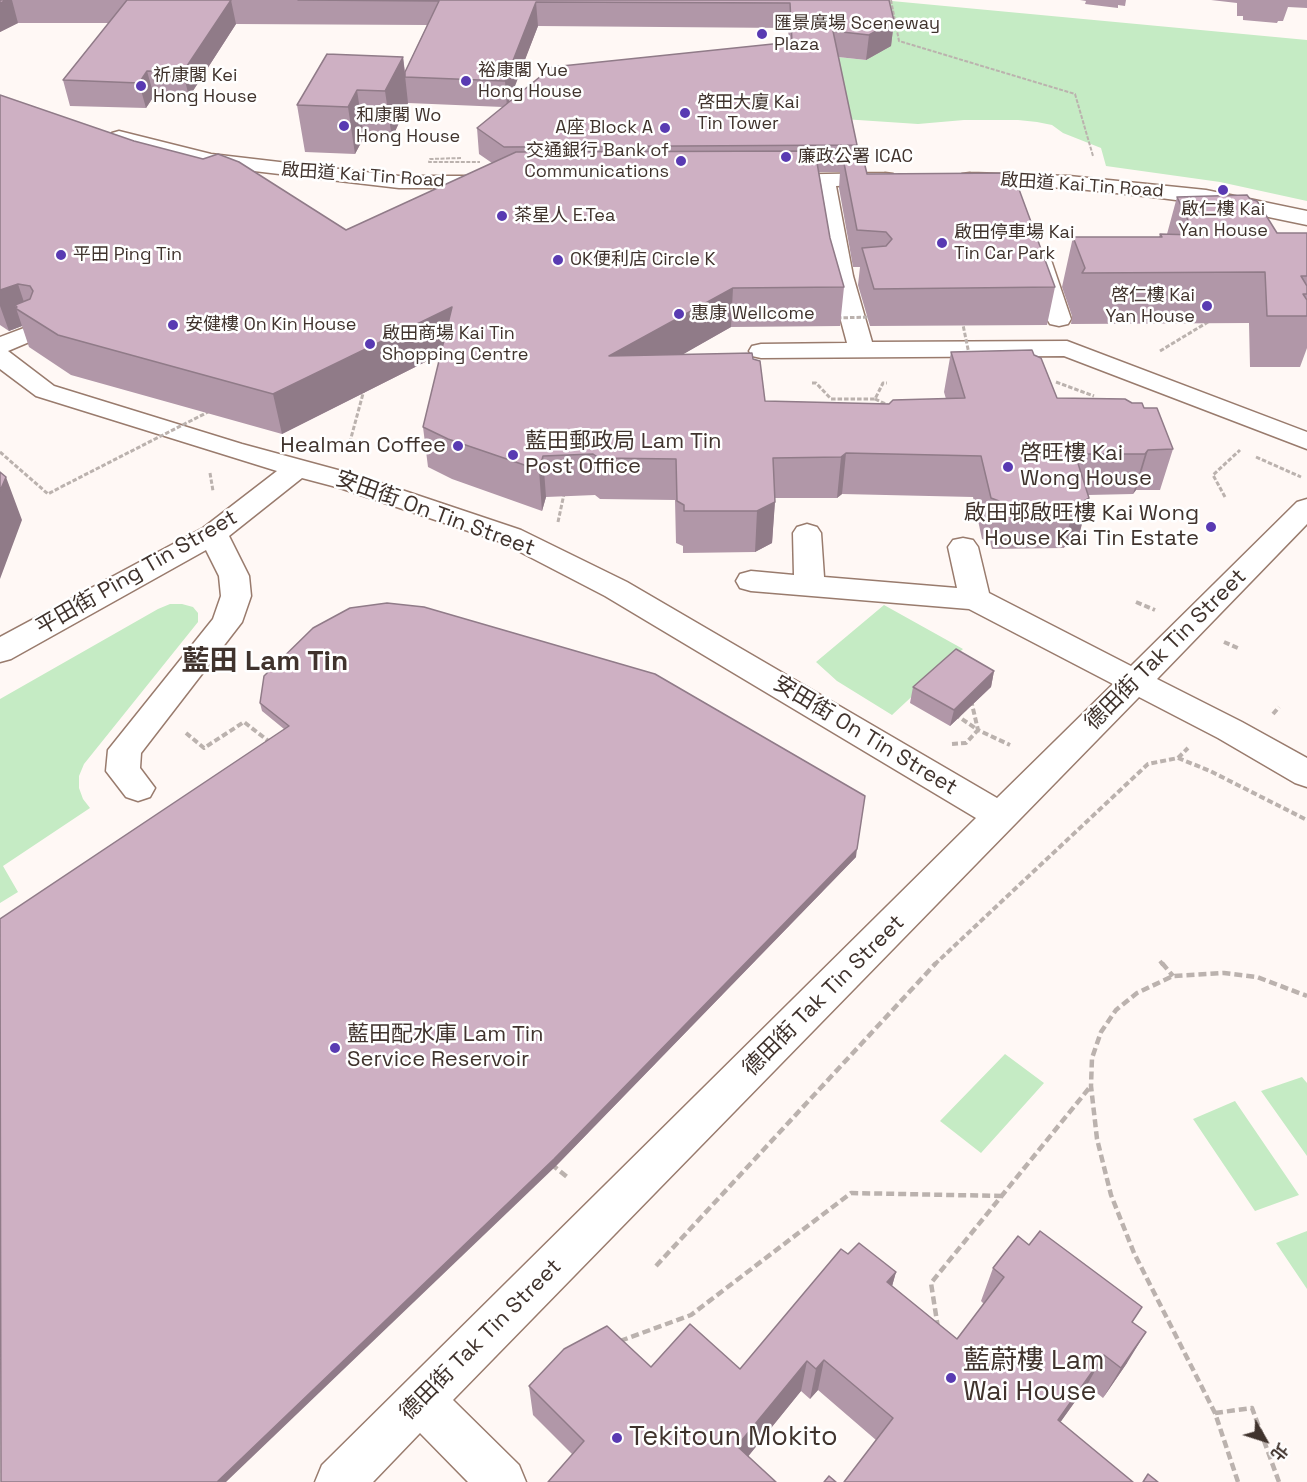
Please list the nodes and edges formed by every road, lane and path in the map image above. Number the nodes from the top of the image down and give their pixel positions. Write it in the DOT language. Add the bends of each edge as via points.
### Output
graph roads {
  1 [pos="891,0"];
  2 [pos="96,130"];
  3 [pos="1088,140"];
  4 [pos="461,158"];
  5 [pos="480,162"];
  6 [pos="824,179"];
  7 [pos="906,179"];
  8 [pos="953,179"];
  9 [pos="1010,179"];
  10 [pos="756,180"];
  11 [pos="510,182"];
  12 [pos="1019,201"];
  13 [pos="1307,218"];
  14 [pos="1031,235"];
  15 [pos="961,316"];
  16 [pos="881,317"];
  17 [pos="835,318"];
  18 [pos="1059,319"];
  19 [pos="32,332"];
  20 [pos="0,346"];
  21 [pos="861,349"];
  22 [pos="760,351"];
  23 [pos="969,356"];
  24 [pos="0,357"];
  25 [pos="1046,382"];
  26 [pos="804,383"];
  27 [pos="895,383"];
  28 [pos="364,388"];
  29 [pos="1100,398"];
  30 [pos="875,399"];
  31 [pos="895,409"];
  32 [pos="208,412"];
  33 [pos="1307,441"];
  34 [pos="1229,446"];
  35 [pos="1240,450"];
  36 [pos="0,452"];
  37 [pos="346,454"];
  38 [pos="298,467"];
  39 [pos="1307,480"];
  40 [pos="565,487"];
  41 [pos="1225,497"];
  42 [pos="1307,508"];
  43 [pos="556,531"];
  44 [pos="807,533"];
  45 [pos="213,534"];
  46 [pos="963,547"];
  47 [pos="751,580"];
  48 [pos="809,585"];
  49 [pos="975,599"];
  50 [pos="0,651"];
  51 [pos="1133,681"];
  52 [pos="970,696"];
  53 [pos="951,712"];
  54 [pos="180,729"];
  55 [pos="978,730"];
  56 [pos="949,744"];
  57 [pos="1010,745"];
  58 [pos="274,746"];
  59 [pos="1307,774"];
  60 [pos="138,788"];
  61 [pos="1002,817"];
  62 [pos="1307,820"];
  63 [pos="1160,961"];
  64 [pos="1173,976"];
  65 [pos="1307,996"];
  66 [pos="1090,1086"];
  67 [pos="546,1159"];
  68 [pos="567,1177"];
  69 [pos="1002,1196"];
  70 [pos="656,1266"];
  71 [pos="940,1337"];
  72 [pos="617,1341"];
  73 [pos="421,1401"];
  74 [pos="1215,1413"];
  75 [pos="339,1482"];
  76 [pos="502,1482"];
  77 [pos="1238,1482"];
  78 [pos="1279,1482"];
  1 -- 3 [label="path" via="899,41 1075,94"];
  2 -- 11 [label="street, 啟田道 Kai Tin Road" via="211,160 272,168 399,182"];
  4 -- 5 [label="path, bridge" via="429,162"];
  6 -- 7 [label="street"];
  6 -- 10 [label="street"];
  6 -- 21 [label="street" via="851,276"];
  8 -- 9 [label="street, 啟田道 Kai Tin Road"];
  9 -- 12 [label="street"];
  9 -- 13 [label="street, 啟田道 Kai Tin Road" via="1153,190"];
  14 -- 18 [label="street"];
  15 -- 23 [label="path, bridge"];
  16 -- 17 [label="path, bridge"];
  19 -- 20 [label="street"];
  21 -- 22 [label="street"];
  21 -- 33 [label="street" via="1067,348"];
  24 -- 38 [label="street, 安田街 On Tin Street" via="45,391"];
  25 -- 29 [label="path" via="1057,382"];
  26 -- 30 [label="path" via="816,383 831,399"];
  27 -- 30 [label="path" via="884,383"];
  28 -- 37 [label="path"];
  30 -- 31 [label="path"];
  32 -- 36 [label="path, bridge" via="48,494"];
  34 -- 35 [label="path"];
  35 -- 39 [label="path"];
  35 -- 41 [label="path" via="1214,475"];
  38 -- 45 [label="street, 平田街 Ping Tin Street"];
  38 -- 61 [label="street, 安田街 On Tin Street" via="511,536 616,589"];
  40 -- 43 [label="path"];
  42 -- 51 [label="street, 德田街 Tak Tin Street"];
  44 -- 48 [label="street"];
  45 -- 50 [label="street, 平田街 Ping Tin Street"];
  45 -- 60 [label="street" via="234,576 236,596 227,622 125,750 123,771"];
  46 -- 49 [label="street"];
  47 -- 48 [label="street"];
  48 -- 49 [label="street"];
  49 -- 51 [label="street"];
  51 -- 59 [label="street"];
  51 -- 61 [label="street, 德田街 Tak Tin Street"];
  52 -- 55 [label="path"];
  53 -- 55 [label="path"];
  54 -- 58 [label="path" via="204,748 244,722"];
  55 -- 56 [label="path" via="966,743"];
  55 -- 57 [label="path"];
  61 -- 73 [label="street, 德田街 Tak Tin Street"];
  62 -- 70 [label="path" via="1178,758 1148,764 921,977"];
  63 -- 64 [label="path"];
  64 -- 65 [label="path" via="1224,973 1257,977"];
  64 -- 66 [label="path" via="1137,993 1116,1010 1101,1032 1092,1058"];
  66 -- 69 [label="path"];
  66 -- 74 [label="path" via="1097,1139 1111,1195 1134,1253"];
  67 -- 68 [label="path"];
  69 -- 71 [label="path" via="931,1282"];
  69 -- 72 [label="path" via="851,1193 692,1315"];
  73 -- 75 [label="street, 德田街 Tak Tin Street"];
  73 -- 76 [label="street"];
  74 -- 77 [label="path"];
  74 -- 78 [label="path" via="1252,1408"];
}
